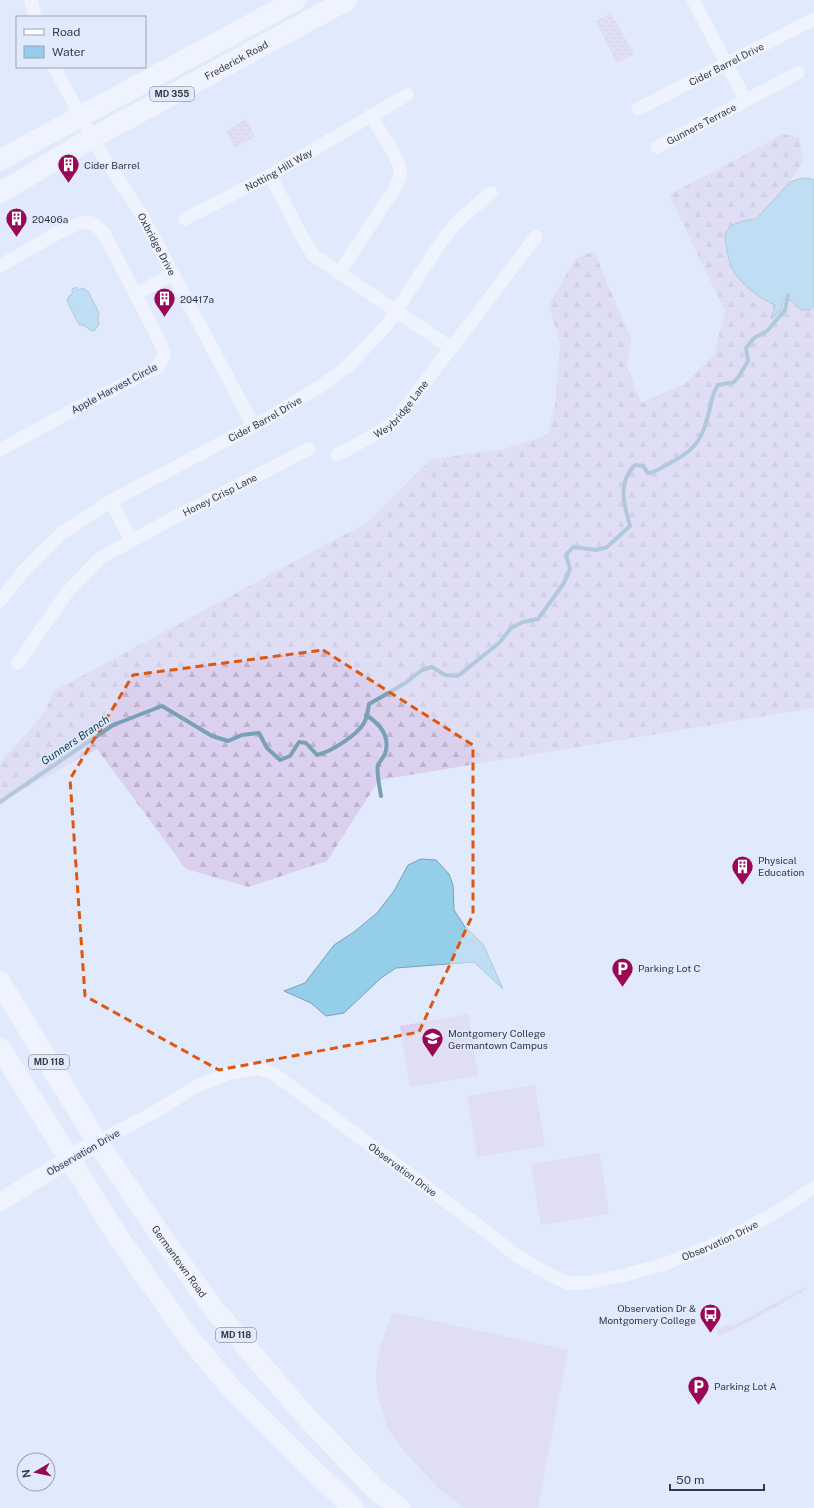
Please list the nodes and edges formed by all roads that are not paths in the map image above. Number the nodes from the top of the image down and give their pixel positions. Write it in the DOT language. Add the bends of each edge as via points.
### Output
graph roads {
  1 [pos="31,0"];
  2 [pos="296,0"];
  3 [pos="347,0"];
  4 [pos="693,0"];
  5 [pos="35,16"];
  6 [pos="814,19"];
  7 [pos="727,64"];
  8 [pos="55,68"];
  9 [pos="798,74"];
  10 [pos="407,95"];
  11 [pos="746,101"];
  12 [pos="638,109"];
  13 [pos="80,116"];
  14 [pos="370,116"];
  15 [pos="92,138"];
  16 [pos="657,147"];
  17 [pos="0,160"];
  18 [pos="270,175"];
  19 [pos="0,193"];
  20 [pos="491,193"];
  21 [pos="185,219"];
  22 [pos="536,237"];
  23 [pos="0,266"];
  24 [pos="339,273"];
  25 [pos="174,274"];
  26 [pos="135,294"];
  27 [pos="396,311"];
  28 [pos="451,348"];
  29 [pos="253,425"];
  30 [pos="309,449"];
  31 [pos="0,450"];
  32 [pos="337,455"];
  33 [pos="111,501"];
  34 [pos="131,541"];
  35 [pos="0,601"];
  36 [pos="18,663"];
  37 [pos="0,982"];
  38 [pos="0,1048"];
  39 [pos="97,1142"];
  40 [pos="69,1159"];
  41 [pos="814,1187"];
  42 [pos="0,1202"];
  43 [pos="354,1508"];
  44 [pos="400,1508"];
  1 -- 5 [label="street"];
  2 -- 13 [label="main road, MD 355"];
  3 -- 15 [label="main road, Frederick Road / MD 355"];
  4 -- 7 [label="street, Gunners Terrace"];
  6 -- 7 [label="street, Cider Barrel Drive"];
  7 -- 11 [label="street, Gunners Terrace"];
  7 -- 12 [label="street, Cider Barrel Drive"];
  8 -- 13 [label="street, Oxbridge Drive"];
  9 -- 11 [label="street, Gunners Terrace"];
  10 -- 14 [label="street, Notting Hill Way"];
  11 -- 16 [label="street, Gunners Terrace"];
  13 -- 15 [label="street, Oxbridge Drive"];
  13 -- 17 [label="main road, MD 355"];
  14 -- 18 [label="street, Notting Hill Way"];
  14 -- 24 [label="street" via="401,171 392,193"];
  15 -- 19 [label="main road, Frederick Road / MD 355"];
  15 -- 25 [label="street, Oxbridge Drive" via="140,212"];
  18 -- 21 [label="street, Notting Hill Way"];
  18 -- 24 [label="street" via="313,255"];
  20 -- 27 [label="street, Cider Barrel Drive" via="460,219 443,239"];
  22 -- 28 [label="street, Weybridge Lane"];
  23 -- 26 [label="street, Apple Harvest Circle" via="72,226 87,222 96,225 105,234"];
  24 -- 27 [label="street"];
  25 -- 26 [label="street"];
  25 -- 29 [label="street, Oxbridge Drive"];
  26 -- 31 [label="street, Apple Harvest Circle" via="161,344 164,355 158,367"];
  27 -- 28 [label="street"];
  27 -- 29 [label="street, Cider Barrel Drive" via="387,325 348,366 321,386"];
  28 -- 32 [label="street, Weybridge Lane" via="396,420 385,429"];
  29 -- 33 [label="street, Cider Barrel Drive"];
  30 -- 34 [label="street, Honey Crisp Lane"];
  33 -- 34 [label="street"];
  33 -- 35 [label="street, Cider Barrel Drive" via="62,533 27,567"];
  34 -- 36 [label="street, Honey Crisp Lane" via="100,558 66,594"];
  37 -- 39 [label="main road, Germantown Road / MD 118"];
  38 -- 40 [label="main road, MD 118"];
  39 -- 40 [label="street, Observation Drive"];
  39 -- 41 [label="street, Observation Drive" via="153,1113 197,1086 228,1074 256,1068 273,1073 517,1256 568,1283 584,1283 621,1276 665,1264 748,1228"];
  39 -- 44 [label="main road, Germantown Road / MD 118" via="214,1309 301,1411 376,1488"];
  40 -- 42 [label="street, Observation Drive"];
  40 -- 43 [label="main road, MD 118" via="119,1238 187,1335 231,1388 306,1464"];
}
